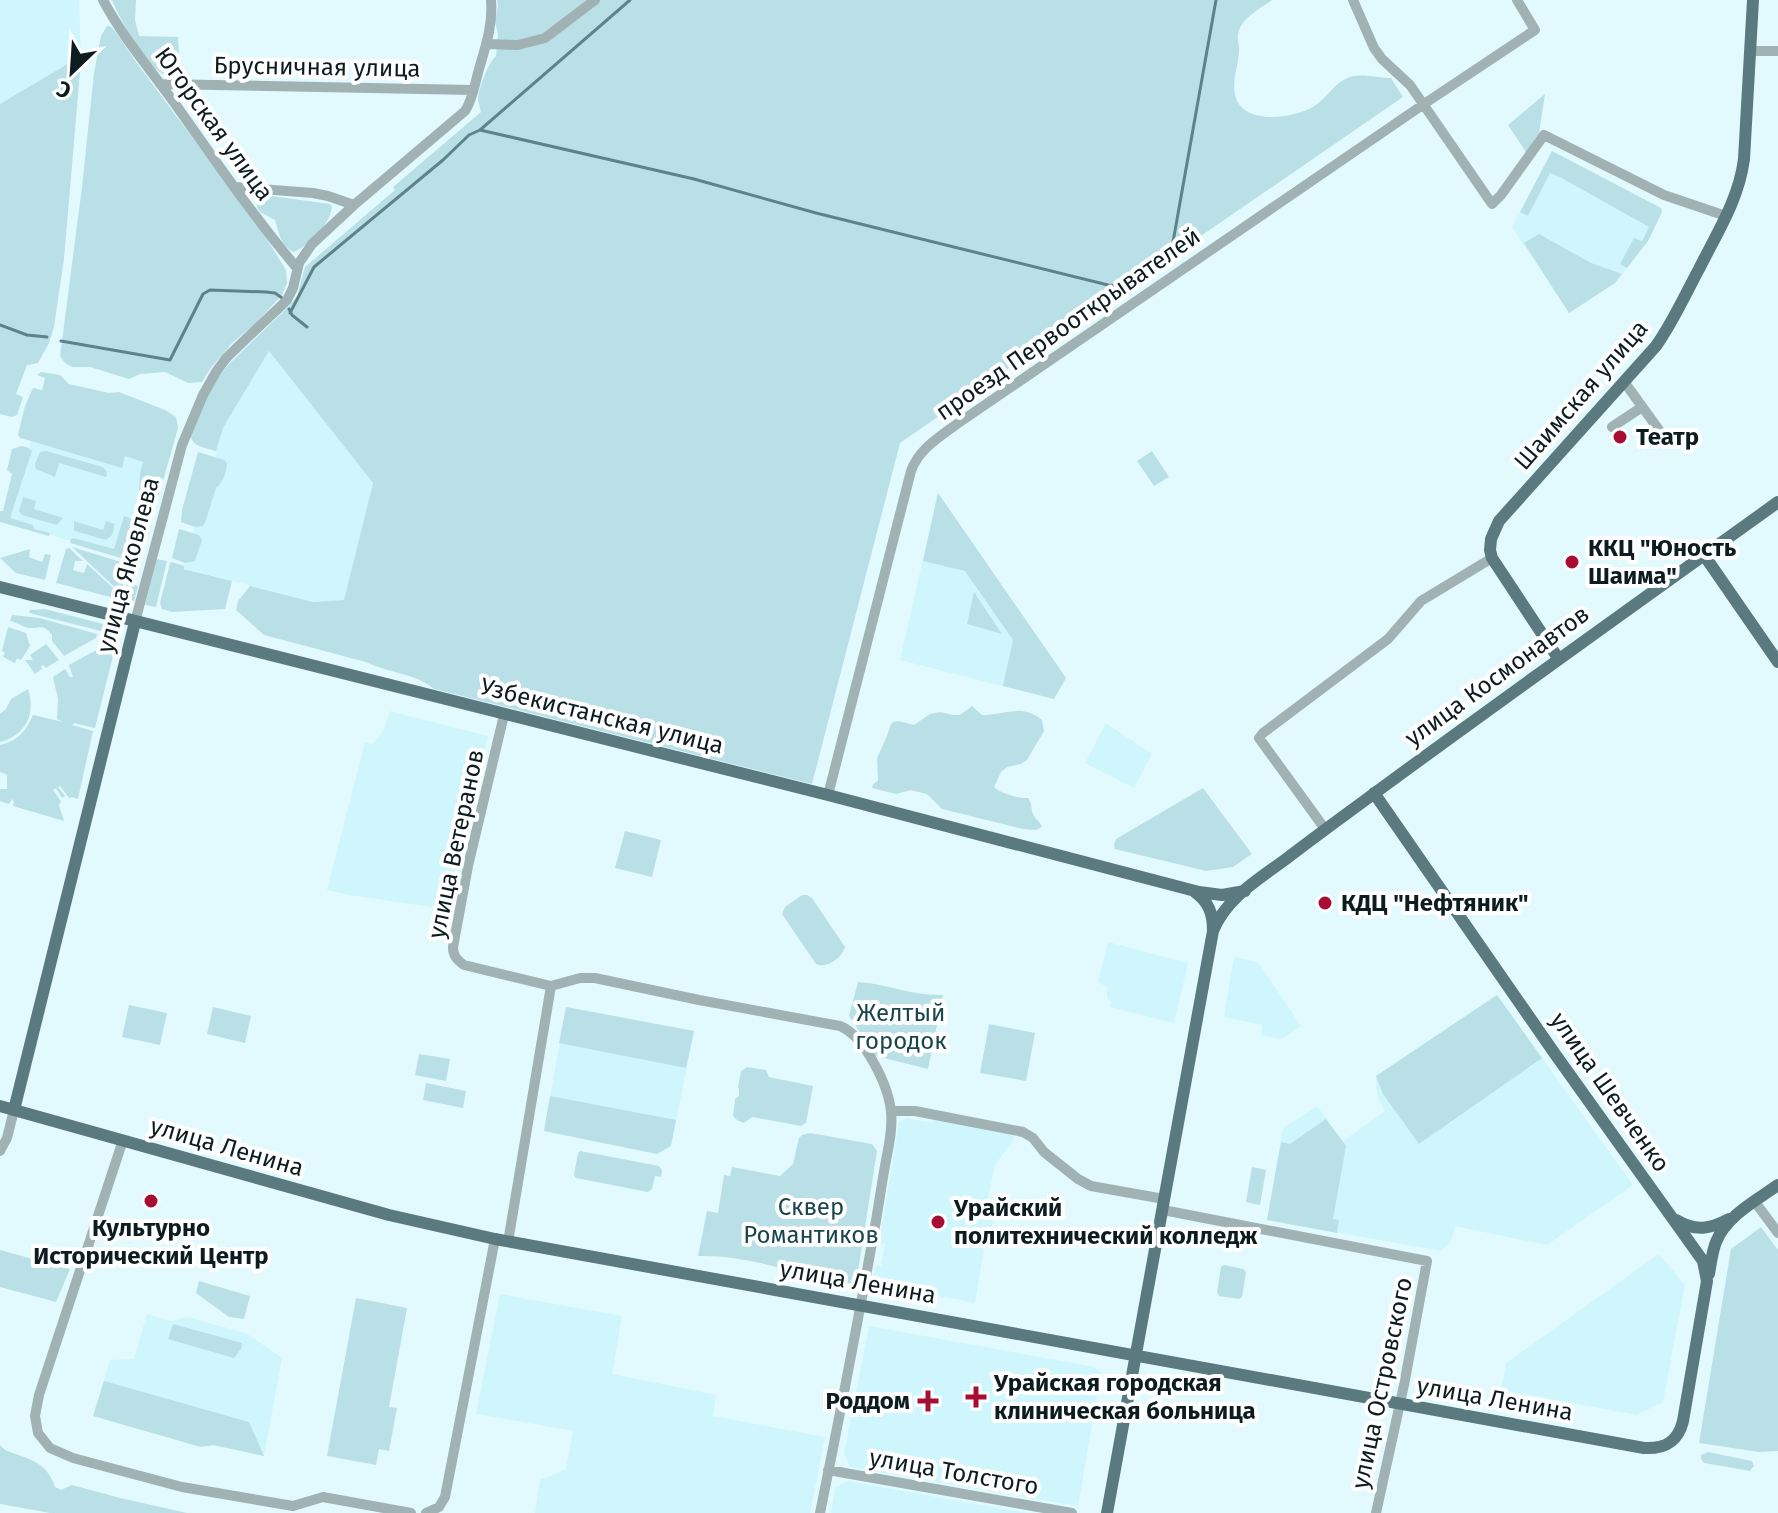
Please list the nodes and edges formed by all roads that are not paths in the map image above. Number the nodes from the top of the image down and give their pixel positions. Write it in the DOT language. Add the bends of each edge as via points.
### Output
graph roads {
  1 [pos="103,0"];
  2 [pos="491,0"];
  3 [pos="595,0"];
  4 [pos="1353,0"];
  5 [pos="1517,0"];
  6 [pos="1753,0"];
  7 [pos="487,44"];
  8 [pos="1750,51"];
  9 [pos="1778,51"];
  10 [pos="160,84"];
  11 [pos="473,90"];
  12 [pos="1424,104"];
  13 [pos="235,187"];
  14 [pos="354,205"];
  15 [pos="1726,216"];
  16 [pos="297,268"];
  17 [pos="1625,383"];
  18 [pos="1642,407"];
  19 [pos="1612,427"];
  20 [pos="1667,441"];
  21 [pos="1778,502"];
  22 [pos="1704,555"];
  23 [pos="1492,558"];
  24 [pos="0,587"];
  25 [pos="135,622"];
  26 [pos="1558,658"];
  27 [pos="1778,662"];
  28 [pos="504,715"];
  29 [pos="1374,793"];
  30 [pos="828,795"];
  31 [pos="1325,829"];
  32 [pos="1192,890"];
  33 [pos="1245,891"];
  34 [pos="1213,931"];
  35 [pos="551,986"];
  36 [pos="0,1106"];
  37 [pos="14,1110"];
  38 [pos="891,1111"];
  39 [pos="123,1140"];
  40 [pos="0,1151"];
  41 [pos="1778,1185"];
  42 [pos="1755,1202"];
  43 [pos="1164,1204"];
  44 [pos="1736,1216"];
  45 [pos="1673,1219"];
  46 [pos="1778,1233"];
  47 [pos="495,1239"];
  48 [pos="508,1242"];
  49 [pos="1707,1281"];
  50 [pos="861,1305"];
  51 [pos="1136,1356"];
  52 [pos="1399,1405"];
  53 [pos="828,1470"];
  54 [pos="411,1513"];
  55 [pos="426,1513"];
  56 [pos="820,1513"];
  57 [pos="1072,1513"];
  58 [pos="1107,1513"];
  59 [pos="1376,1513"];
  1 -- 10 [label="street, Югорская улица"];
  2 -- 7 [label="street, улица Яковлева"];
  3 -- 7 [label="street" via="545,38 518,45"];
  4 -- 12 [label="street" via="1374,48"];
  5 -- 12 [label="street, проезд Первооткрывателей" via="1535,30"];
  6 -- 8 [label="main road, Шаимская улица"];
  7 -- 11 [label="street, улица Яковлева"];
  8 -- 9 [label="street"];
  8 -- 15 [label="main road, Шаимская улица" via="1742,173"];
  10 -- 11 [label="street, Брусничная улица"];
  10 -- 13 [label="street, Югорская улица"];
  11 -- 14 [label="street, улица Яковлева" via="465,111"];
  12 -- 15 [label="street" via="1492,204 1544,135 1664,195"];
  12 -- 30 [label="street, проезд Первооткрывателей" via="920,454 911,471"];
  13 -- 14 [label="street" via="313,193"];
  13 -- 16 [label="street, Югорская улица"];
  14 -- 16 [label="street, улица Яковлева" via="312,244"];
  15 -- 17 [label="main road, Шаимская улица" via="1668,328"];
  16 -- 25 [label="street, улица Яковлева" via="287,300 227,357 199,403 182,445"];
  17 -- 18 [label="street"];
  17 -- 23 [label="main road, Шаимская улица" via="1499,521 1491,539"];
  18 -- 19 [label="street"];
  18 -- 20 [label="street"];
  21 -- 22 [label="main road, улица Космонавтов"];
  22 -- 26 [label="main road, улица Космонавтов"];
  22 -- 27 [label="main road"];
  23 -- 26 [label="main road"];
  23 -- 31 [label="street" via="1417,604 1388,639 1259,738"];
  24 -- 25 [label="main road, Узбекистанская улица"];
  25 -- 28 [label="main road, Узбекистанская улица"];
  25 -- 37 [label="main road, улица Яковлева"];
  26 -- 29 [label="main road, улица Космонавтов"];
  28 -- 30 [label="main road, Узбекистанская улица"];
  28 -- 35 [label="street, улица Ветеранов" via="453,951 464,965"];
  29 -- 31 [label="main road, улица Космонавтов"];
  29 -- 45 [label="main road, улица Шевченко"];
  30 -- 32 [label="main road, Узбекистанская улица"];
  31 -- 33 [label="main road, улица Космонавтов"];
  32 -- 33 [label="main road, Узбекистанская улица" via="1222,895"];
  32 -- 34 [label="main road" via="1211,909"];
  33 -- 34 [label="main road, улица Космонавтов" via="1227,907"];
  34 -- 43 [label="main road"];
  35 -- 38 [label="street" via="595,978 840,1026 851,1032 872,1061"];
  35 -- 48 [label="street"];
  36 -- 37 [label="main road, улица Ленина"];
  37 -- 39 [label="main road, улица Ленина"];
  37 -- 40 [label="street, улица Яковлева"];
  38 -- 43 [label="street" via="1023,1132 1091,1186"];
  38 -- 50 [label="street"];
  39 -- 47 [label="main road, улица Ленина" via="389,1215"];
  39 -- 54 [label="street" via="39,1395 38,1433 50,1448 73,1458 182,1487 293,1506 323,1497"];
  41 -- 42 [label="main road"];
  42 -- 44 [label="main road"];
  42 -- 46 [label="street"];
  43 -- 51 [label="main road"];
  43 -- 52 [label="street, улица Островского" via="1427,1261"];
  44 -- 45 [label="main road" via="1703,1229"];
  44 -- 49 [label="main road" via="1716,1241"];
  45 -- 49 [label="main road, улица Шевченко" via="1703,1261"];
  47 -- 48 [label="main road, улица Ленина"];
  47 -- 55 [label="street" via="445,1497"];
  48 -- 50 [label="main road, улица Ленина"];
  49 -- 52 [label="main road, улица Ленина" via="1683,1421 1676,1438 1663,1447"];
  50 -- 51 [label="main road, улица Ленина"];
  50 -- 53 [label="street"];
  51 -- 52 [label="main road, улица Ленина"];
  51 -- 58 [label="main road"];
  52 -- 59 [label="street, улица Островского"];
  53 -- 56 [label="street"];
  53 -- 57 [label="street, улица Толстого"];
}
